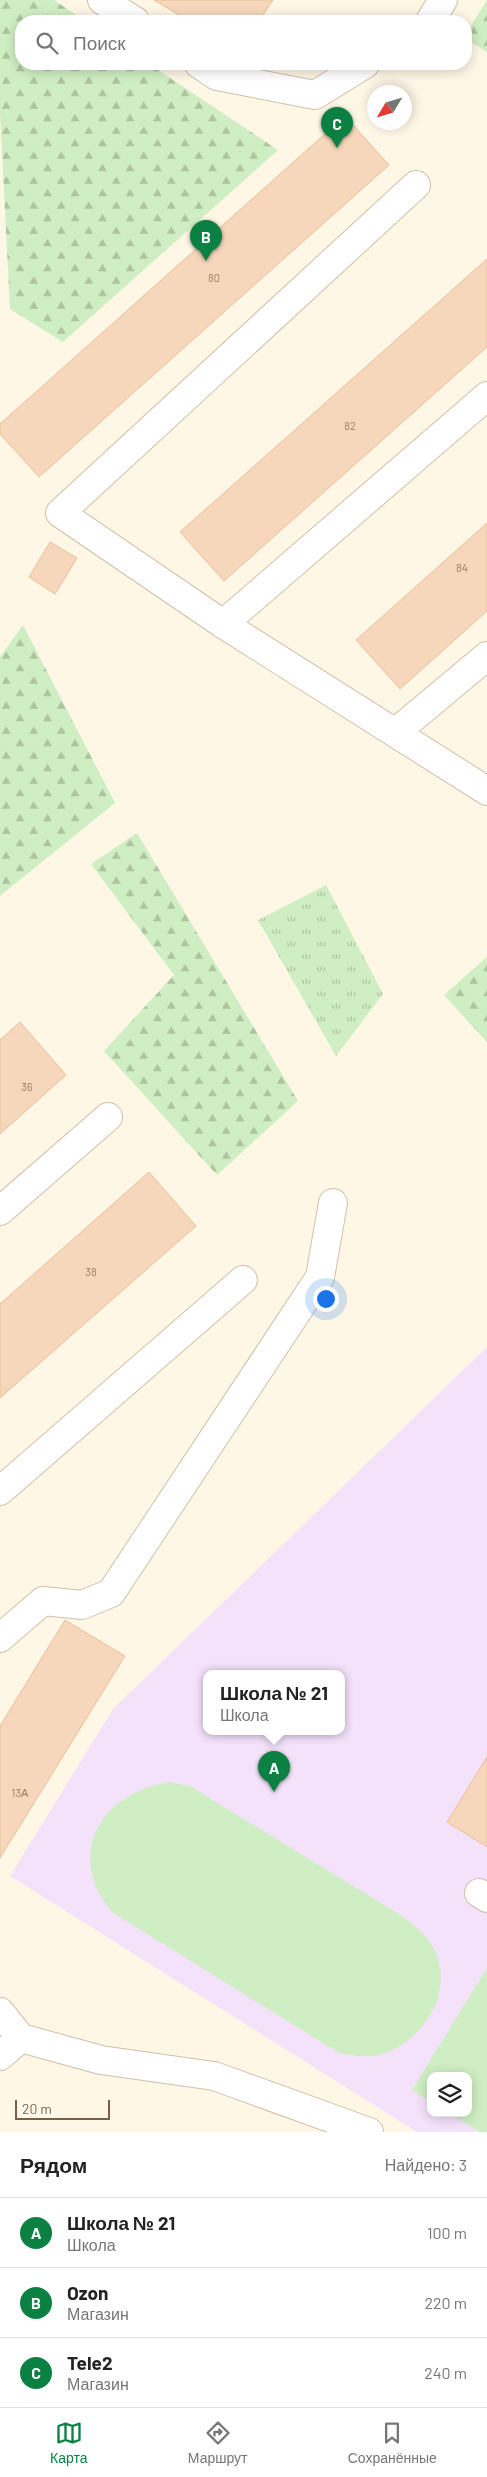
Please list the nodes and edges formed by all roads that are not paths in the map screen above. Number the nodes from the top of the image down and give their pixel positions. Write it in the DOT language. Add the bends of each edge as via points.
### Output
graph roads {
  1 [pos="102,0"];
  2 [pos="443,0"];
  3 [pos="125,15"];
  4 [pos="434,15"];
  5 [pos="209,70"];
  6 [pos="355,70"];
  7 [pos="416,185"];
  8 [pos="487,396"];
  9 [pos="223,624"];
  10 [pos="487,656"];
  11 [pos="396,732"];
  12 [pos="487,792"];
  13 [pos="108,1117"];
  14 [pos="333,1203"];
  15 [pos="0,1211"];
  16 [pos="243,1280"];
  17 [pos="0,1491"];
  18 [pos="0,1638"];
  19 [pos="0,2012"];
  20 [pos="21,2038"];
  21 [pos="0,2056"];
  22 [pos="369,2132"];
  1 -- 3 [label="lane"];
  2 -- 4 [label="lane"];
  5 -- 6 [label="lane" via="218,76 315,95"];
  7 -- 9 [label="lane" via="60,513"];
  8 -- 9 [label="lane"];
  9 -- 11 [label="lane"];
  10 -- 11 [label="lane"];
  11 -- 12 [label="lane"];
  13 -- 15 [label="lane"];
  14 -- 18 [label="lane" via="320,1277 111,1592 82,1605 43,1601"];
  16 -- 17 [label="lane"];
  19 -- 20 [label="lane"];
  20 -- 21 [label="lane"];
  20 -- 22 [label="lane" via="101,2060 214,2076"];
}
